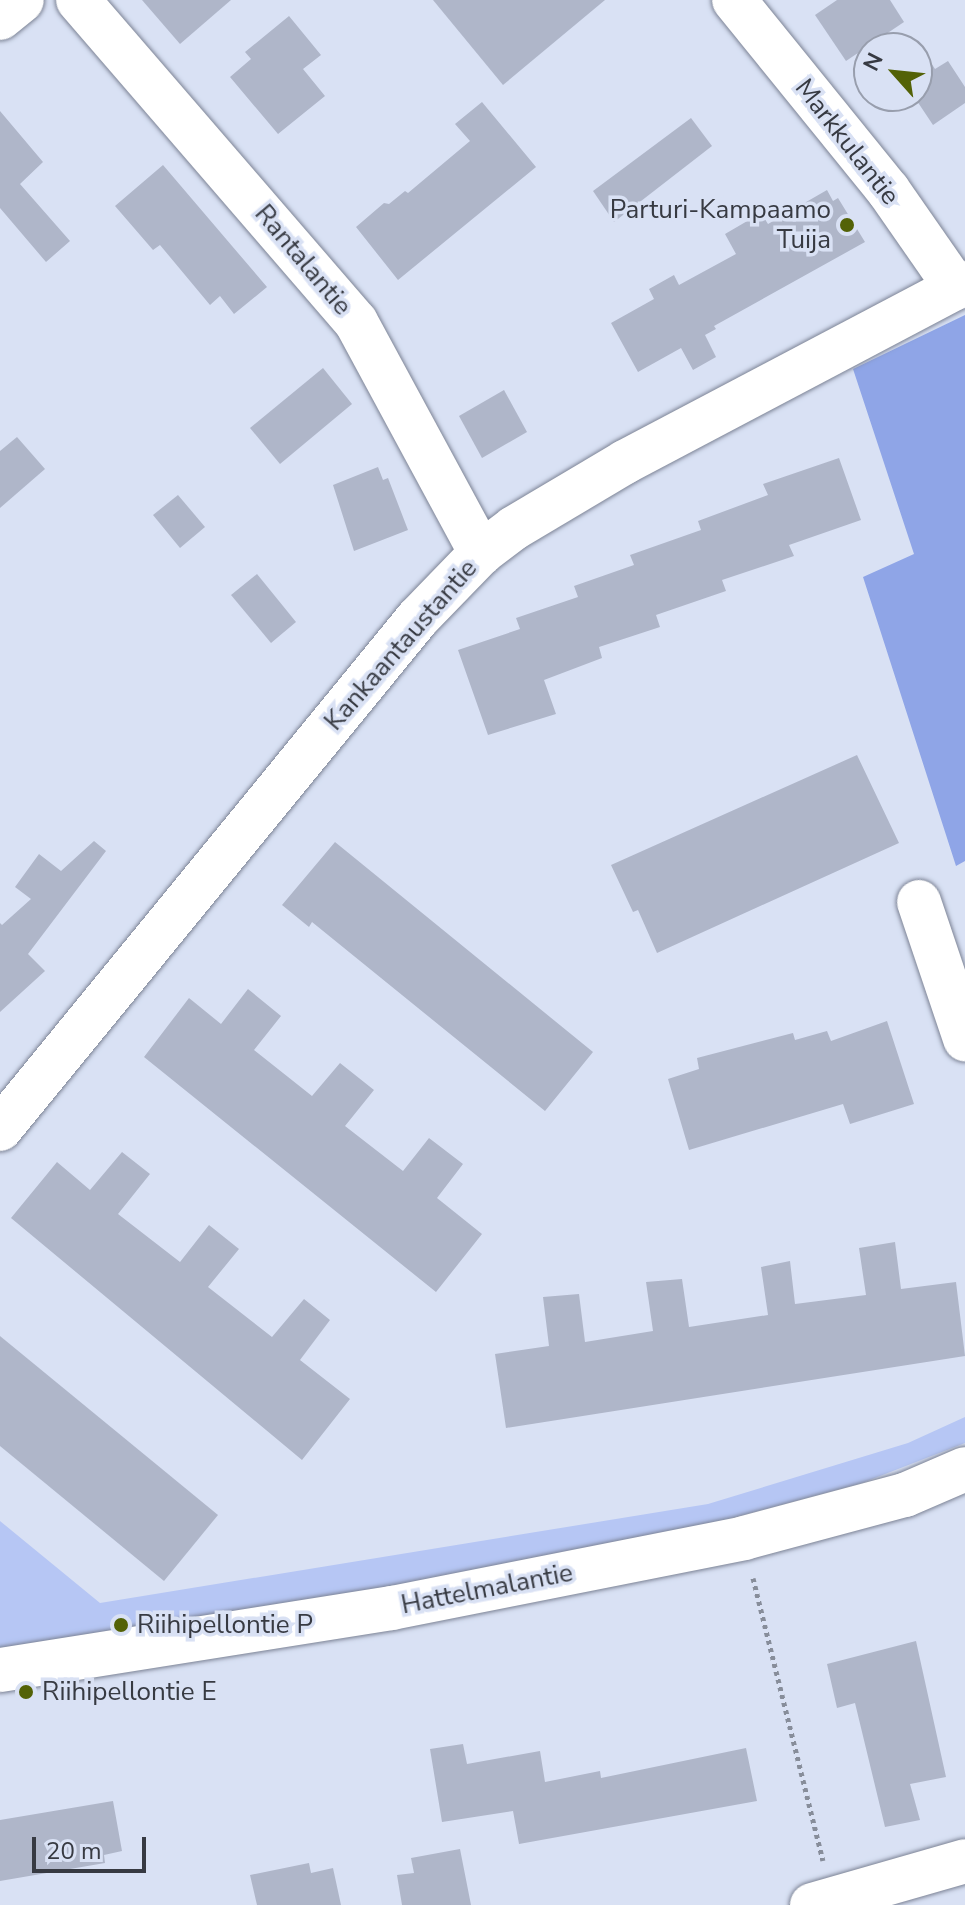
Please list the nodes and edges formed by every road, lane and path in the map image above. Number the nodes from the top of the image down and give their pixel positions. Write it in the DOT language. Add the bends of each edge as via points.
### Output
graph roads {
  1 [pos="22,0"];
  2 [pos="78,0"];
  3 [pos="734,0"];
  4 [pos="0,18"];
  5 [pos="960,285"];
  6 [pos="481,553"];
  7 [pos="919,902"];
  8 [pos="965,1039"];
  9 [pos="0,1129"];
  10 [pos="965,1469"];
  11 [pos="744,1538"];
  12 [pos="0,1670"];
  13 [pos="965,1861"];
  14 [pos="822,1903"];
  1 -- 4 [label="street"];
  2 -- 6 [label="street, Rantalantie" via="356,322"];
  3 -- 5 [label="street, Markkulantie"];
  5 -- 6 [label="street, Kankaantaustantie" via="625,462"];
  6 -- 9 [label="street, Kankaantaustantie" via="380,664"];
  7 -- 8 [label="street"];
  10 -- 11 [label="street, Hattelmalantie" via="905,1495"];
  11 -- 12 [label="street, Hattelmalantie" via="392,1608"];
  11 -- 14 [label="path"];
  13 -- 14 [label="street"];
}
